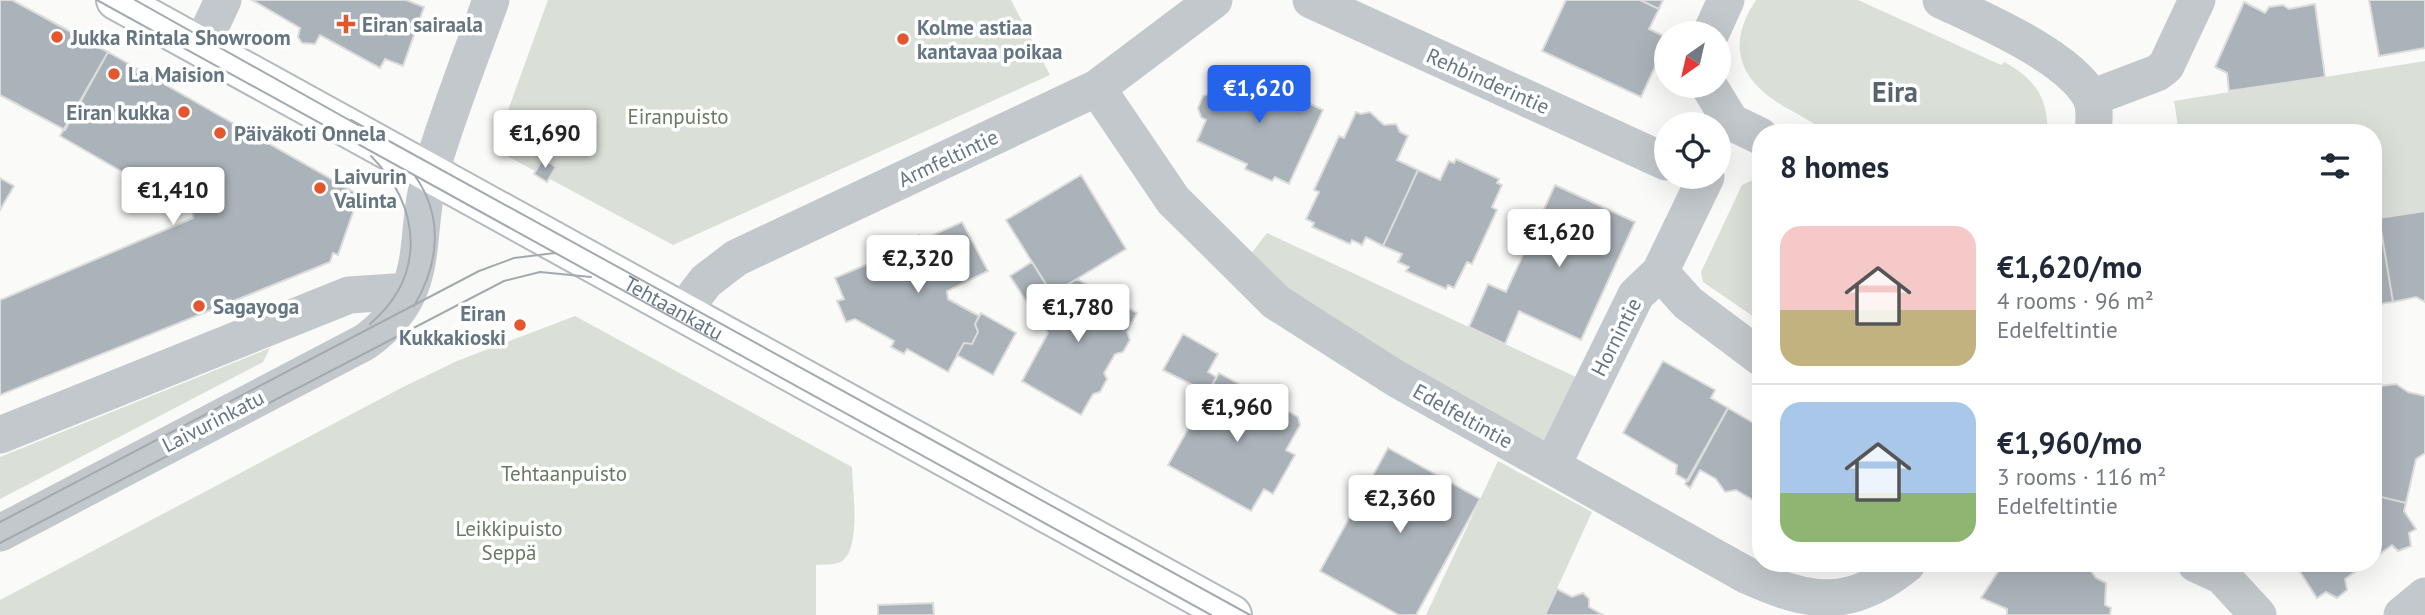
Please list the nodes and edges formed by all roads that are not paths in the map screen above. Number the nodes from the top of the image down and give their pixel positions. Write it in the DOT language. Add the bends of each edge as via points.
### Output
graph roads {
  1 [pos="116,0"];
  2 [pos="223,0"];
  3 [pos="491,0"];
  4 [pos="1214,0"];
  5 [pos="1311,0"];
  6 [pos="1726,0"];
  7 [pos="1941,0"];
  8 [pos="2197,0"];
  9 [pos="1716,21"];
  10 [pos="201,47"];
  11 [pos="1097,88"];
  12 [pos="2092,115"];
  13 [pos="1654,157"];
  14 [pos="430,172"];
  15 [pos="1703,189"];
  16 [pos="1660,272"];
  17 [pos="409,291"];
  18 [pos="683,311"];
  19 [pos="1752,351"];
  20 [pos="0,435"];
  21 [pos="1552,466"];
  22 [pos="0,533"];
  23 [pos="1897,572"];
  24 [pos="2213,572"];
  25 [pos="2425,596"];
  26 [pos="1232,615"];
  27 [pos="2258,615"];
  28 [pos="2402,615"];
  1 -- 10 [label="street, Tehtaankatu"];
  2 -- 10 [label="street"];
  3 -- 14 [label="street, Laivurinkatu"];
  4 -- 11 [label="street, Armfeltintie"];
  5 -- 13 [label="street, Rehbinderintie"];
  6 -- 9 [label="street"];
  7 -- 12 [label="street" via="2004,29 2075,76"];
  8 -- 12 [label="street" via="2166,66"];
  10 -- 14 [label="street, Tehtaankatu"];
  11 -- 18 [label="street, Armfeltintie" via="736,258 706,281"];
  11 -- 21 [label="street, Edelfeltintie" via="1173,200 1276,302 1395,378"];
  14 -- 17 [label="street, Laivurinkatu" via="417,269"];
  14 -- 18 [label="street, Tehtaankatu"];
  15 -- 16 [label="street, Hornintie"];
  16 -- 19 [label="street" via="1688,303"];
  16 -- 21 [label="street, Hornintie" via="1636,295"];
  17 -- 20 [label="street" via="349,295"];
  17 -- 22 [label="street, Laivurinkatu" via="393,317 365,342"];
  18 -- 26 [label="street, Tehtaankatu"];
  21 -- 23 [label="street, Edelfeltintie" via="1782,592 1810,599 1858,593"];
  24 -- 27 [label="street"];
  25 -- 28 [label="street"];
}
